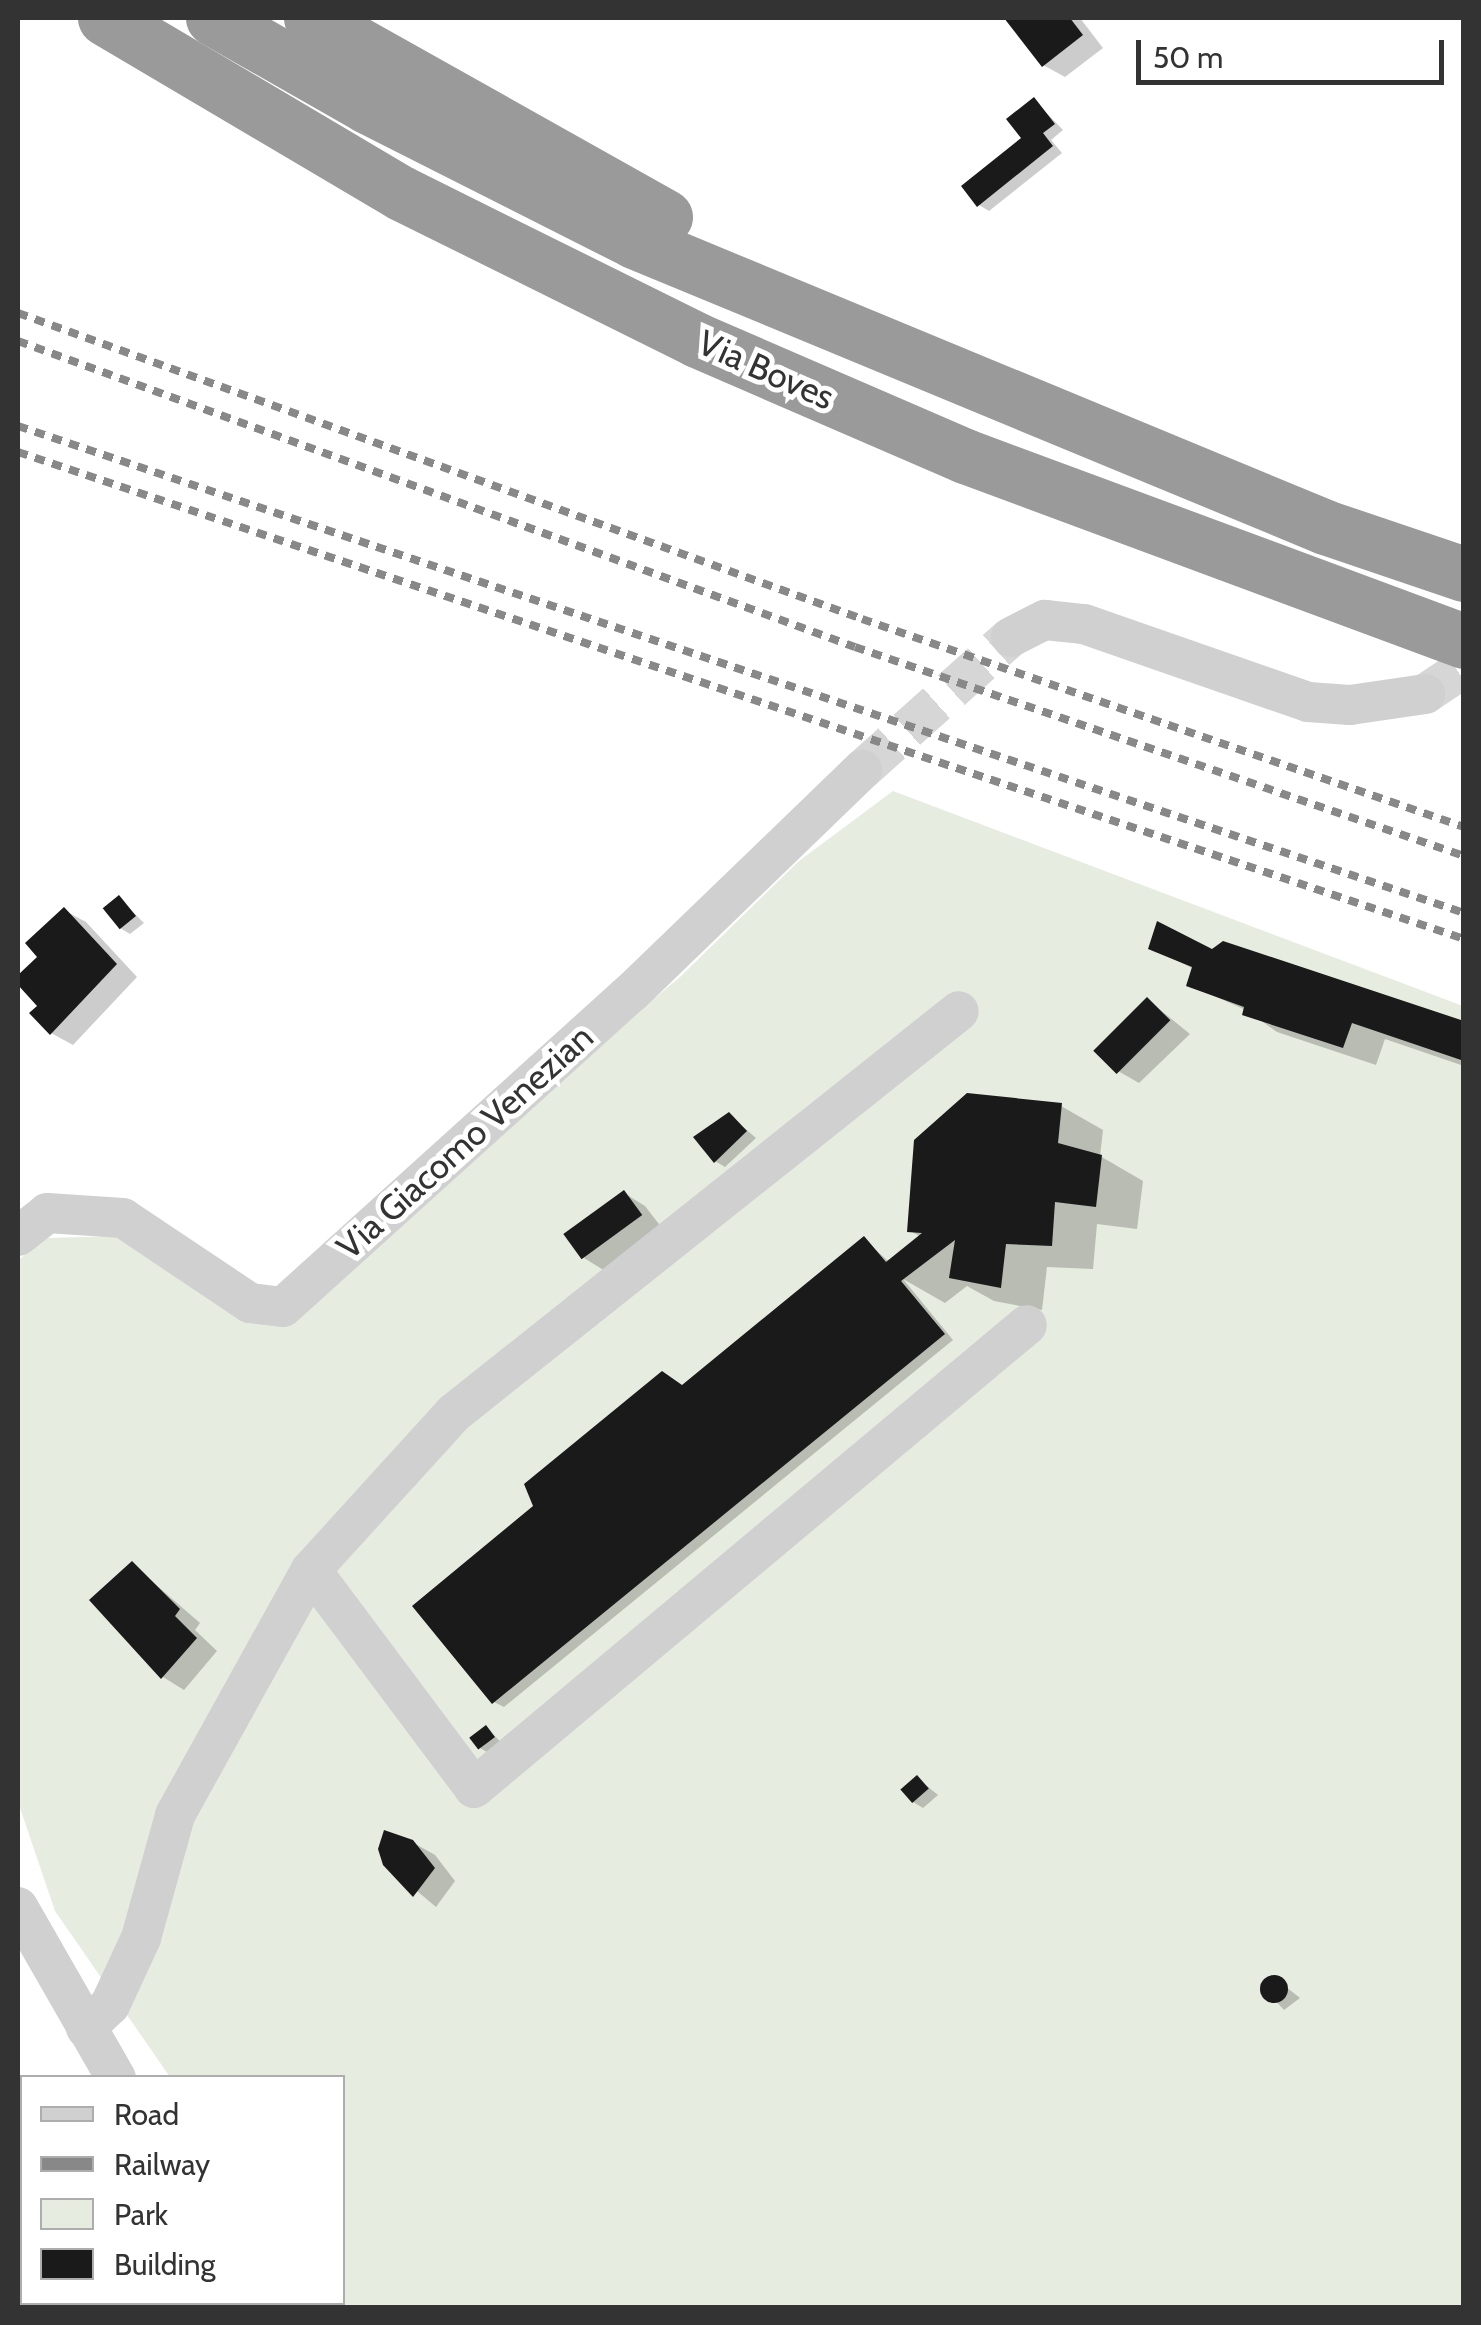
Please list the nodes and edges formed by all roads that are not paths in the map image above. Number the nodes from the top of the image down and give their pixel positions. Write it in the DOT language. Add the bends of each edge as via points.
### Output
graph roads {
  1 [pos="106,18"];
  2 [pos="213,18"];
  3 [pos="311,18"];
  4 [pos="914,362"];
  5 [pos="1464,574"];
  6 [pos="1011,637"];
  7 [pos="1464,641"];
  8 [pos="1425,694"];
  9 [pos="862,770"];
  10 [pos="959,1011"];
  11 [pos="18,1236"];
  12 [pos="1027,1325"];
  13 [pos="311,1570"];
  14 [pos="18,1907"];
  15 [pos="86,2028"];
  16 [pos="114,2075"];
  1 -- 7 [label="highway, Via Boves" via="401,193 697,340 965,456"];
  2 -- 4 [label="highway, Via Boves" via="367,106 634,241"];
  3 -- 4 [label="highway, Via Boves"];
  4 -- 5 [label="highway, Via Boves" via="1325,527"];
  6 -- 8 [label="street" via="1045,620 1084,624 1308,702 1350,705"];
  9 -- 11 [label="street, Via Giacomo Venezian" via="632,992 283,1307 250,1303 123,1218 47,1213"];
  10 -- 13 [label="street" via="454,1413"];
  12 -- 13 [label="street" via="474,1788"];
  13 -- 15 [label="street" via="176,1816 140,1938 110,2005"];
  14 -- 15 [label="street"];
  15 -- 16 [label="street"];
}
